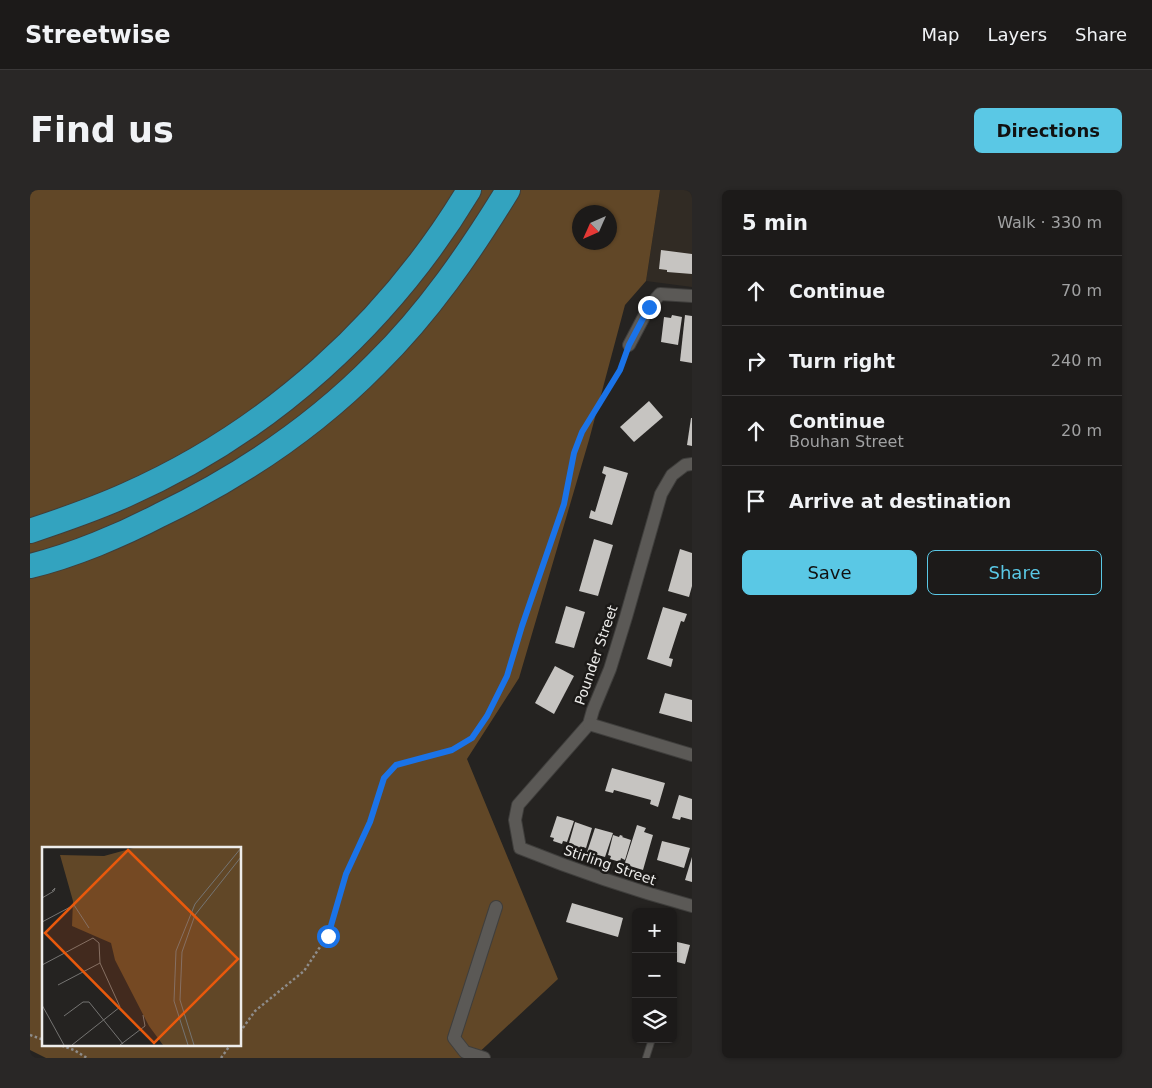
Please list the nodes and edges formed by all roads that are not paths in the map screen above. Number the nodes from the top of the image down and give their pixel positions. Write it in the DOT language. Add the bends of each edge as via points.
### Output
graph roads {
  1 [pos="469,190"];
  2 [pos="508,190"];
  3 [pos="692,296"];
  4 [pos="629,345"];
  5 [pos="692,464"];
  6 [pos="30,531"];
  7 [pos="30,566"];
  8 [pos="589,724"];
  9 [pos="692,755"];
  10 [pos="520,848"];
  11 [pos="692,906"];
  12 [pos="496,907"];
  13 [pos="651,1043"];
  14 [pos="484,1058"];
  15 [pos="646,1058"];
  1 -- 6 [label="highway" via="422,259 389,300 352,341 311,378 223,443 176,471 127,495"];
  2 -- 7 [label="highway" via="483,232 414,322 333,404 241,471 191,500 89,547"];
  3 -- 4 [label="street" via="660,294 649,307"];
  5 -- 8 [label="street, Pounder Street" via="672,475 661,494 610,669"];
  8 -- 9 [label="street"];
  8 -- 10 [label="street, Pounder Street" via="518,805 515,820"];
  10 -- 11 [label="street, Stirling Street" via="638,892"];
  12 -- 14 [label="street" via="454,1038 465,1052"];
  13 -- 15 [label="lane"];
}
